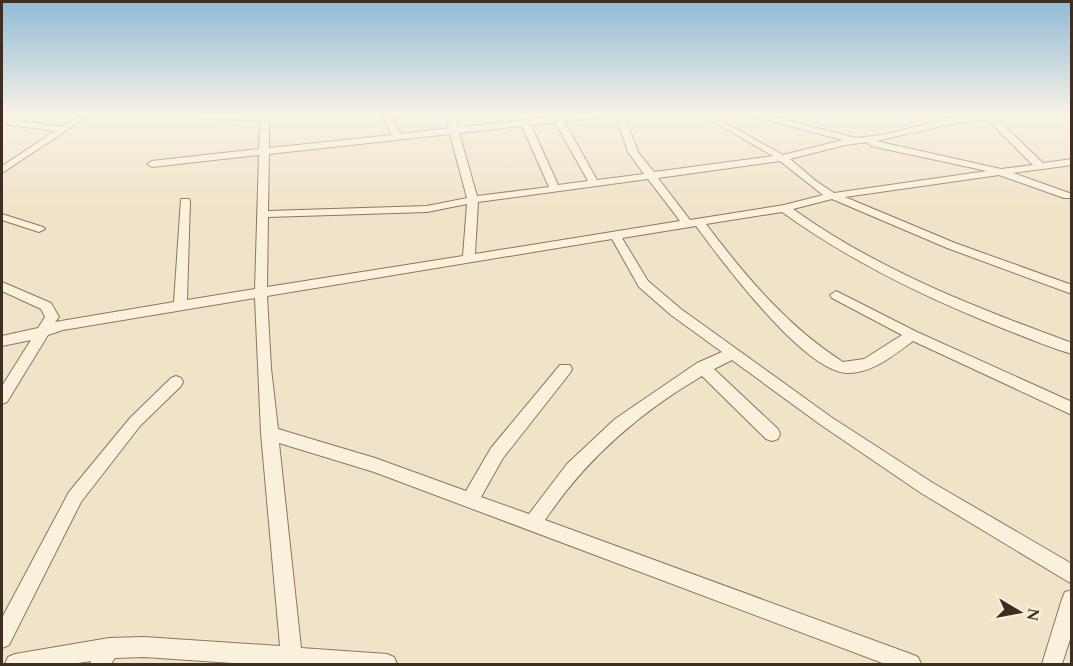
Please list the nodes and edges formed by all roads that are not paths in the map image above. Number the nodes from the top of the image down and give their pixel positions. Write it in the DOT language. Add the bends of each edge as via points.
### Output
graph roads {
  1 [pos="38,146"];
  2 [pos="264,146"];
  3 [pos="317,146"];
  4 [pos="458,146"];
  5 [pos="536,146"];
  6 [pos="574,146"];
  7 [pos="631,146"];
  8 [pos="761,146"];
  9 [pos="837,146"];
  10 [pos="884,146"];
  11 [pos="1022,146"];
  12 [pos="264,152"];
  13 [pos="782,158"];
  14 [pos="1069,163"];
  15 [pos="152,164"];
  16 [pos="1040,166"];
  17 [pos="2,170"];
  18 [pos="999,171"];
  19 [pos="651,177"];
  20 [pos="595,185"];
  21 [pos="555,189"];
  22 [pos="833,196"];
  23 [pos="1068,196"];
  24 [pos="473,200"];
  25 [pos="185,201"];
  26 [pos="784,208"];
  27 [pos="263,214"];
  28 [pos="2,217"];
  29 [pos="693,222"];
  30 [pos="39,229"];
  31 [pos="615,235"];
  32 [pos="469,258"];
  33 [pos="2,286"];
  34 [pos="1071,291"];
  35 [pos="261,293"];
  36 [pos="836,295"];
  37 [pos="180,307"];
  38 [pos="45,330"];
  39 [pos="912,335"];
  40 [pos="2,341"];
  41 [pos="1071,349"];
  42 [pos="733,352"];
  43 [pos="702,367"];
  44 [pos="565,369"];
  45 [pos="176,382"];
  46 [pos="2,398"];
  47 [pos="1071,409"];
  48 [pos="269,433"];
  49 [pos="771,434"];
  50 [pos="470,500"];
  51 [pos="532,523"];
  52 [pos="1071,575"];
  53 [pos="1071,599"];
  54 [pos="2,638"];
  55 [pos="105,656"];
  56 [pos="292,661"];
  57 [pos="15,664"];
  58 [pos="387,664"];
  59 [pos="911,664"];
  60 [pos="1052,664"];
  1 -- 17 [label="street"];
  2 -- 12 [label="street"];
  3 -- 12 [label="street"];
  4 -- 24 [label="street"];
  5 -- 21 [label="street"];
  6 -- 20 [label="street"];
  7 -- 19 [label="street"];
  8 -- 13 [label="street"];
  9 -- 13 [label="street"];
  10 -- 18 [label="street"];
  11 -- 16 [label="street"];
  12 -- 15 [label="street"];
  12 -- 27 [label="street"];
  13 -- 19 [label="street"];
  13 -- 22 [label="street"];
  14 -- 16 [label="street"];
  16 -- 18 [label="street"];
  18 -- 22 [label="street"];
  18 -- 23 [label="street"];
  19 -- 20 [label="street"];
  19 -- 29 [label="street"];
  20 -- 21 [label="street"];
  21 -- 24 [label="street"];
  22 -- 26 [label="street"];
  22 -- 34 [label="street" via="962,251"];
  24 -- 27 [label="street" via="427,208"];
  24 -- 32 [label="street"];
  25 -- 37 [label="street"];
  26 -- 29 [label="street"];
  26 -- 41 [label="street" via="835,243 915,286"];
  27 -- 35 [label="street"];
  28 -- 30 [label="street"];
  29 -- 31 [label="street"];
  29 -- 39 [label="street" via="789,328 840,367 867,365"];
  31 -- 32 [label="street"];
  31 -- 42 [label="street" via="643,284 656,297"];
  32 -- 35 [label="street"];
  33 -- 38 [label="street" via="51,311"];
  35 -- 37 [label="street"];
  35 -- 48 [label="street"];
  36 -- 39 [label="street"];
  37 -- 38 [label="street"];
  38 -- 40 [label="street"];
  38 -- 46 [label="street"];
  39 -- 47 [label="street"];
  42 -- 43 [label="street"];
  42 -- 52 [label="street" via="826,421"];
  43 -- 49 [label="street"];
  43 -- 51 [label="street" via="672,384 608,432 553,491"];
  44 -- 50 [label="street" via="497,453"];
  45 -- 54 [label="street" via="135,422 75,497"];
  48 -- 50 [label="street" via="375,465"];
  48 -- 56 [label="street"];
  50 -- 51 [label="street"];
  51 -- 59 [label="street" via="655,572"];
  53 -- 60 [label="street"];
  55 -- 56 [label="street" via="144,648"];
  55 -- 57 [label="street"];
  56 -- 58 [label="street"];
}
